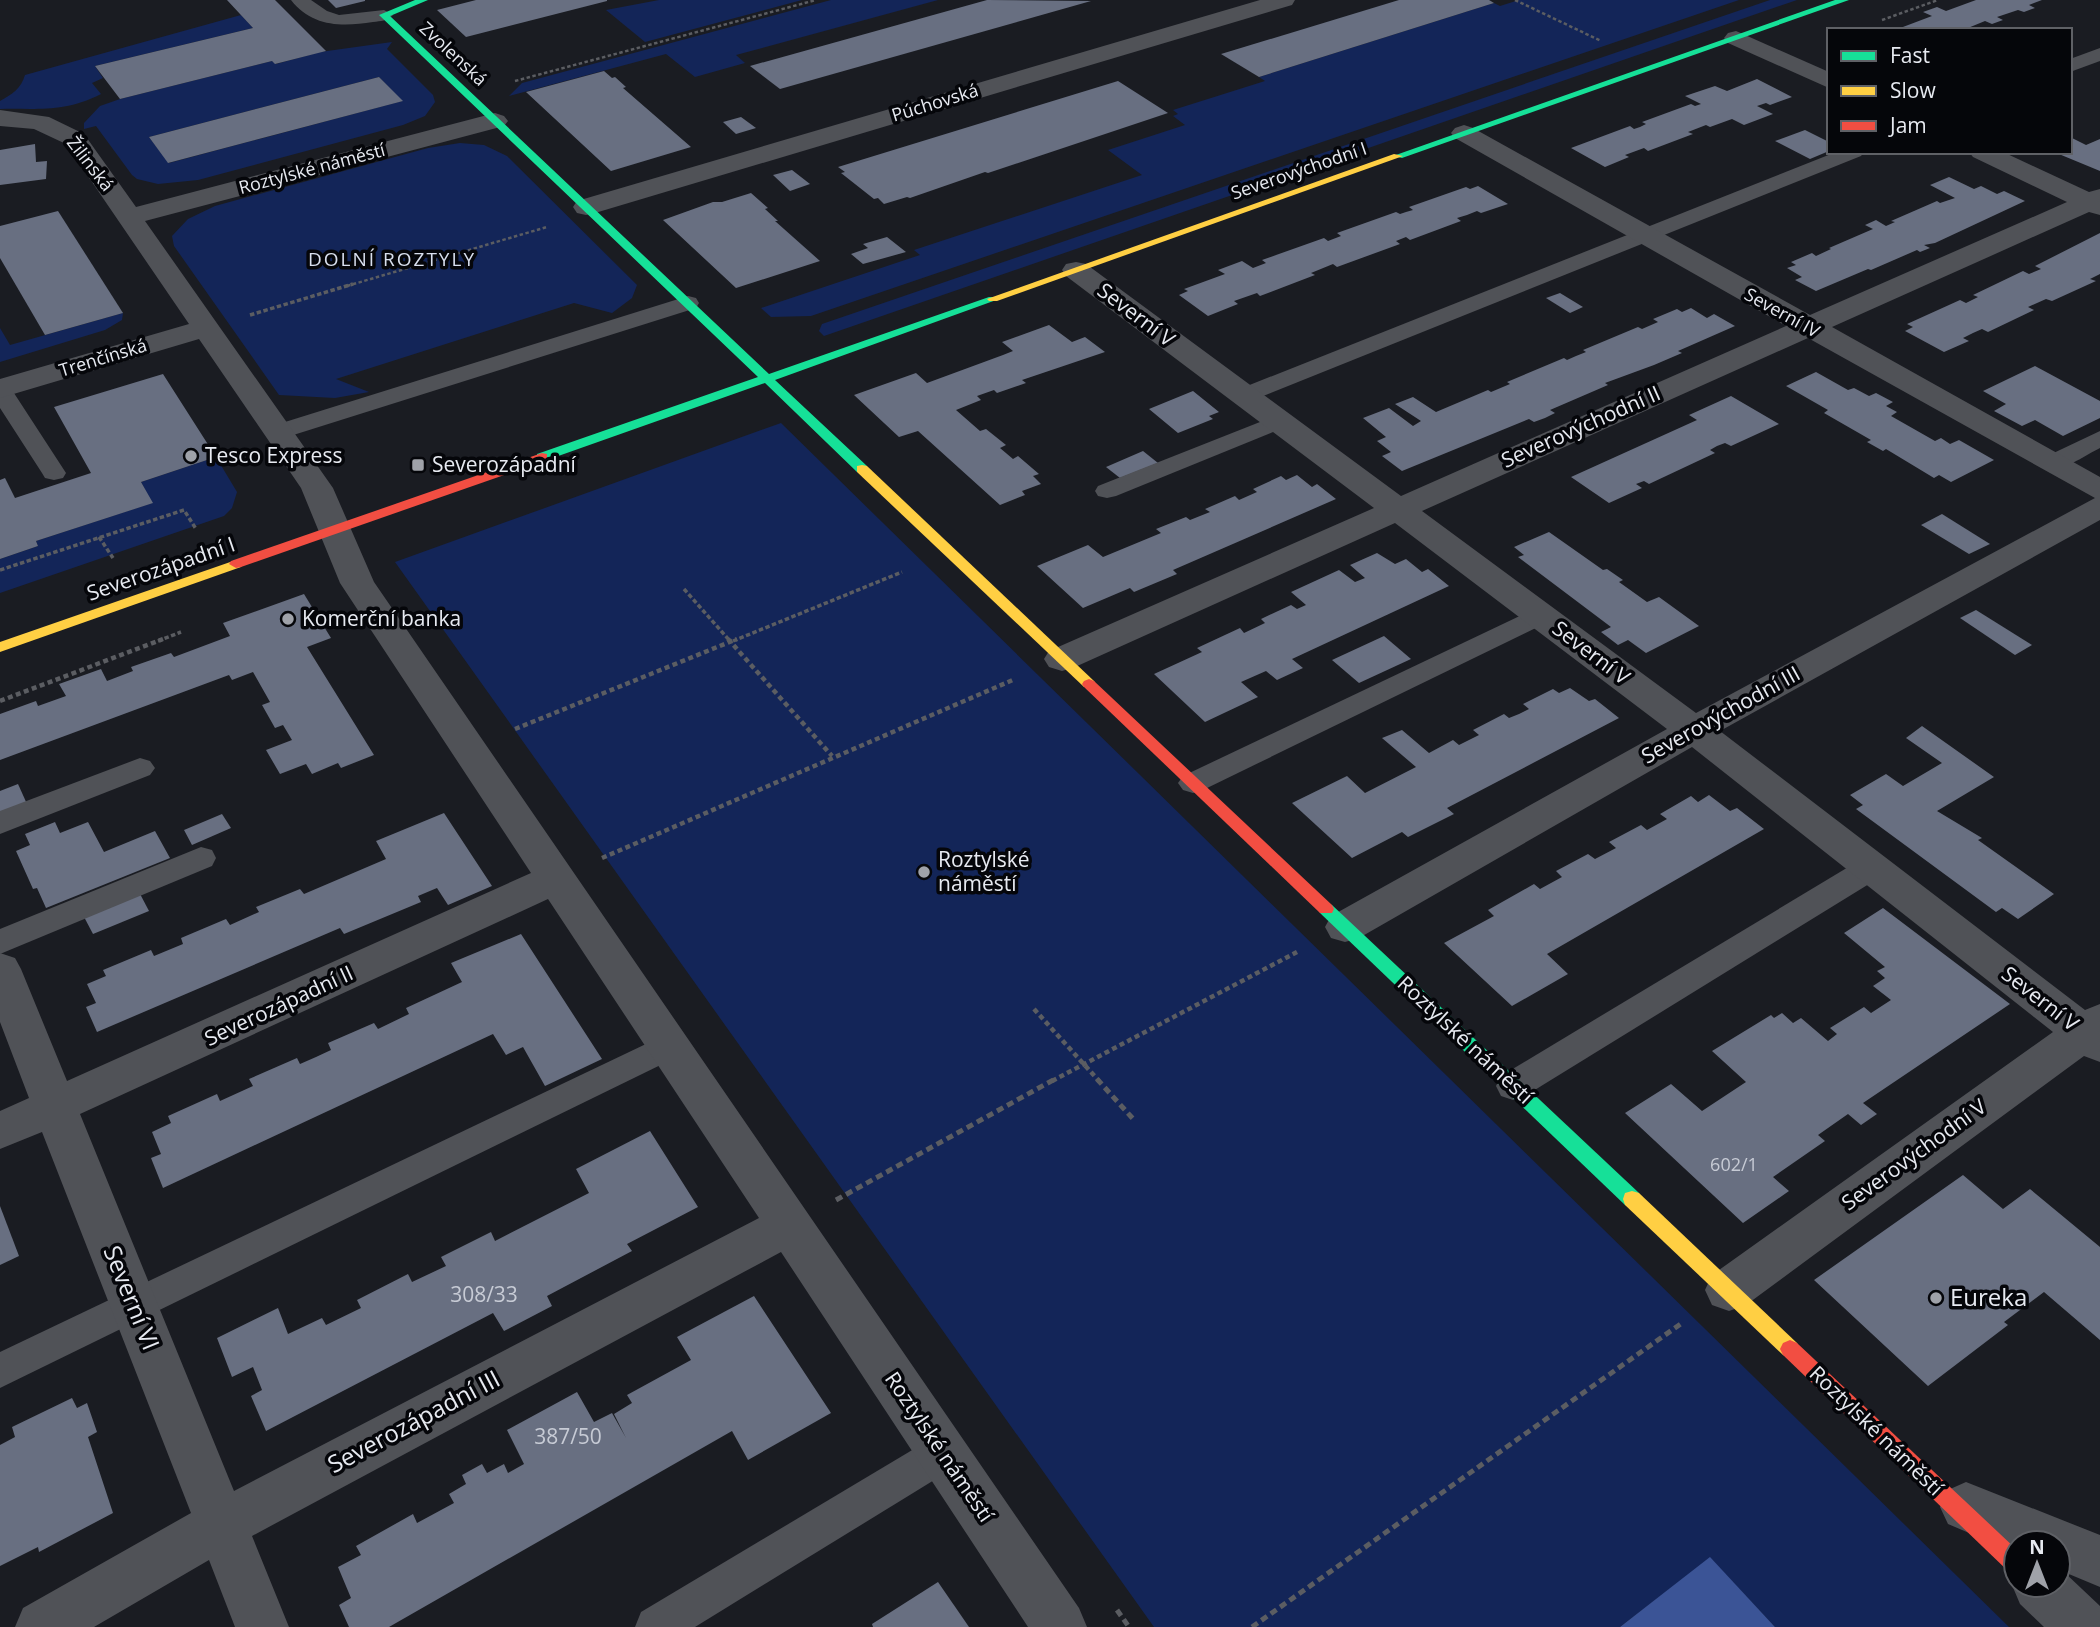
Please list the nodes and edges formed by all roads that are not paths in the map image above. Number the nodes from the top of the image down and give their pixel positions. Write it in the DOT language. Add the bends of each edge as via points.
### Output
graph roads {
  1 [pos="300,0"];
  2 [pos="424,0"];
  3 [pos="1284,0"];
  4 [pos="1844,0"];
  5 [pos="384,15"];
  6 [pos="1735,38"];
  7 [pos="2100,54"];
  8 [pos="2072,65"];
  9 [pos="1827,80"];
  10 [pos="0,118"];
  11 [pos="495,121"];
  12 [pos="1464,133"];
  13 [pos="1849,154"];
  14 [pos="1987,154"];
  15 [pos="2096,202"];
  16 [pos="590,210"];
  17 [pos="129,217"];
  18 [pos="1645,236"];
  19 [pos="1076,270"];
  20 [pos="688,303"];
  21 [pos="206,328"];
  22 [pos="1808,328"];
  23 [pos="767,378"];
  24 [pos="0,389"];
  25 [pos="1245,395"];
  26 [pos="1280,422"];
  27 [pos="278,432"];
  28 [pos="2100,438"];
  29 [pos="2052,463"];
  30 [pos="54,474"];
  31 [pos="2100,490"];
  32 [pos="1107,491"];
  33 [pos="2100,507"];
  34 [pos="1398,508"];
  35 [pos="335,530"];
  36 [pos="1541,615"];
  37 [pos="0,647"];
  38 [pos="1062,659"];
  39 [pos="1694,730"];
  40 [pos="139,768"];
  41 [pos="1193,783"];
  42 [pos="0,823"];
  43 [pos="201,858"];
  44 [pos="1871,868"];
  45 [pos="557,878"];
  46 [pos="1345,927"];
  47 [pos="0,942"];
  48 [pos="0,970"];
  49 [pos="2094,1033"];
  50 [pos="669,1046"];
  51 [pos="1513,1086"];
  52 [pos="54,1108"];
  53 [pos="0,1131"];
  54 [pos="789,1225"];
  55 [pos="1729,1290"];
  56 [pos="133,1305"];
  57 [pos="0,1371"];
  58 [pos="943,1453"];
  59 [pos="1949,1500"];
  60 [pos="220,1525"];
  61 [pos="2020,1529"];
  62 [pos="2072,1550"];
  63 [pos="2002,1551"];
  64 [pos="2100,1561"];
  65 [pos="2054,1599"];
  66 [pos="43,1627"];
  67 [pos="262,1627"];
  68 [pos="656,1627"];
  69 [pos="1060,1627"];
  70 [pos="2083,1627"];
  1 -- 5 [label="lane" via="318,17 339,21"];
  2 -- 5 [label="street, Zvolenská"];
  3 -- 16 [label="street, Púchovská"];
  4 -- 6 [label="street, Severovýchodní I"];
  5 -- 11 [label="street, Zvolenská"];
  6 -- 9 [label="street"];
  6 -- 12 [label="street, Severovýchodní I"];
  7 -- 8 [label="lane"];
  10 -- 17 [label="street, Žilinská" via="59,128 75,139"];
  11 -- 16 [label="street, Roztylské náměstí"];
  11 -- 17 [label="street, Roztylské náměstí"];
  12 -- 18 [label="street, Severní IV"];
  12 -- 19 [label="street, Severovýchodní I"];
  13 -- 18 [label="lane"];
  14 -- 15 [label="street"];
  15 -- 22 [label="street, Severovýchodní II"];
  16 -- 20 [label="street, Roztylské náměstí"];
  17 -- 21 [label="street, Roztylské náměstí"];
  18 -- 22 [label="street, Severní IV"];
  18 -- 25 [label="lane"];
  19 -- 23 [label="street, Severovýchodní I"];
  19 -- 25 [label="street, Severní V"];
  20 -- 23 [label="street, Roztylské náměstí"];
  20 -- 27 [label="lane"];
  21 -- 24 [label="street, Trenčínská"];
  21 -- 27 [label="street, Roztylské náměstí"];
  22 -- 29 [label="street, Severní IV"];
  22 -- 34 [label="street, Severovýchodní II"];
  23 -- 35 [label="street"];
  23 -- 38 [label="street, Roztylské náměstí"];
  24 -- 30 [label="lane"];
  25 -- 26 [label="street, Severní V"];
  26 -- 32 [label="lane"];
  26 -- 34 [label="street, Severní V"];
  27 -- 35 [label="street, Roztylské náměstí" via="317,488"];
  28 -- 29 [label="lane"];
  29 -- 31 [label="street, Severní IV"];
  33 -- 39 [label="street, Severovýchodní III"];
  34 -- 36 [label="street, Severní V"];
  34 -- 38 [label="street, Severovýchodní II"];
  35 -- 37 [label="street, Severozápadní I"];
  35 -- 45 [label="street, Roztylské náměstí" via="357,583"];
  36 -- 39 [label="street, Severní V"];
  36 -- 41 [label="lane"];
  38 -- 41 [label="street, Roztylské náměstí"];
  39 -- 44 [label="street, Severní V"];
  39 -- 46 [label="street, Severovýchodní III"];
  40 -- 42 [label="lane"];
  41 -- 46 [label="street, Roztylské náměstí"];
  43 -- 47 [label="lane"];
  44 -- 49 [label="street, Severní V"];
  44 -- 51 [label="lane"];
  45 -- 50 [label="street, Roztylské náměstí"];
  45 -- 52 [label="street, Severozápadní II"];
  46 -- 51 [label="street, Roztylské náměstí"];
  48 -- 52 [label="street, Severní VI"];
  49 -- 55 [label="street, Severovýchodní V"];
  50 -- 54 [label="street, Roztylské náměstí"];
  50 -- 56 [label="lane"];
  51 -- 55 [label="street, Roztylské náměstí"];
  52 -- 53 [label="street, Severozápadní II"];
  52 -- 56 [label="street, Severní VI"];
  54 -- 58 [label="street, Roztylské náměstí"];
  54 -- 60 [label="street, Severozápadní III"];
  55 -- 59 [label="street, Roztylské náměstí"];
  56 -- 57 [label="lane"];
  56 -- 60 [label="street, Severní VI"];
  58 -- 68 [label="lane"];
  58 -- 69 [label="street, Roztylské náměstí"];
  59 -- 61 [label="street, Roztylské náměstí"];
  59 -- 63 [label="street, Roztylské náměstí"];
  60 -- 66 [label="street, Severozápadní III"];
  60 -- 67 [label="street, Severní VI"];
  62 -- 64 [label="street, Roztylské náměstí"];
  65 -- 70 [label="street"];
}
